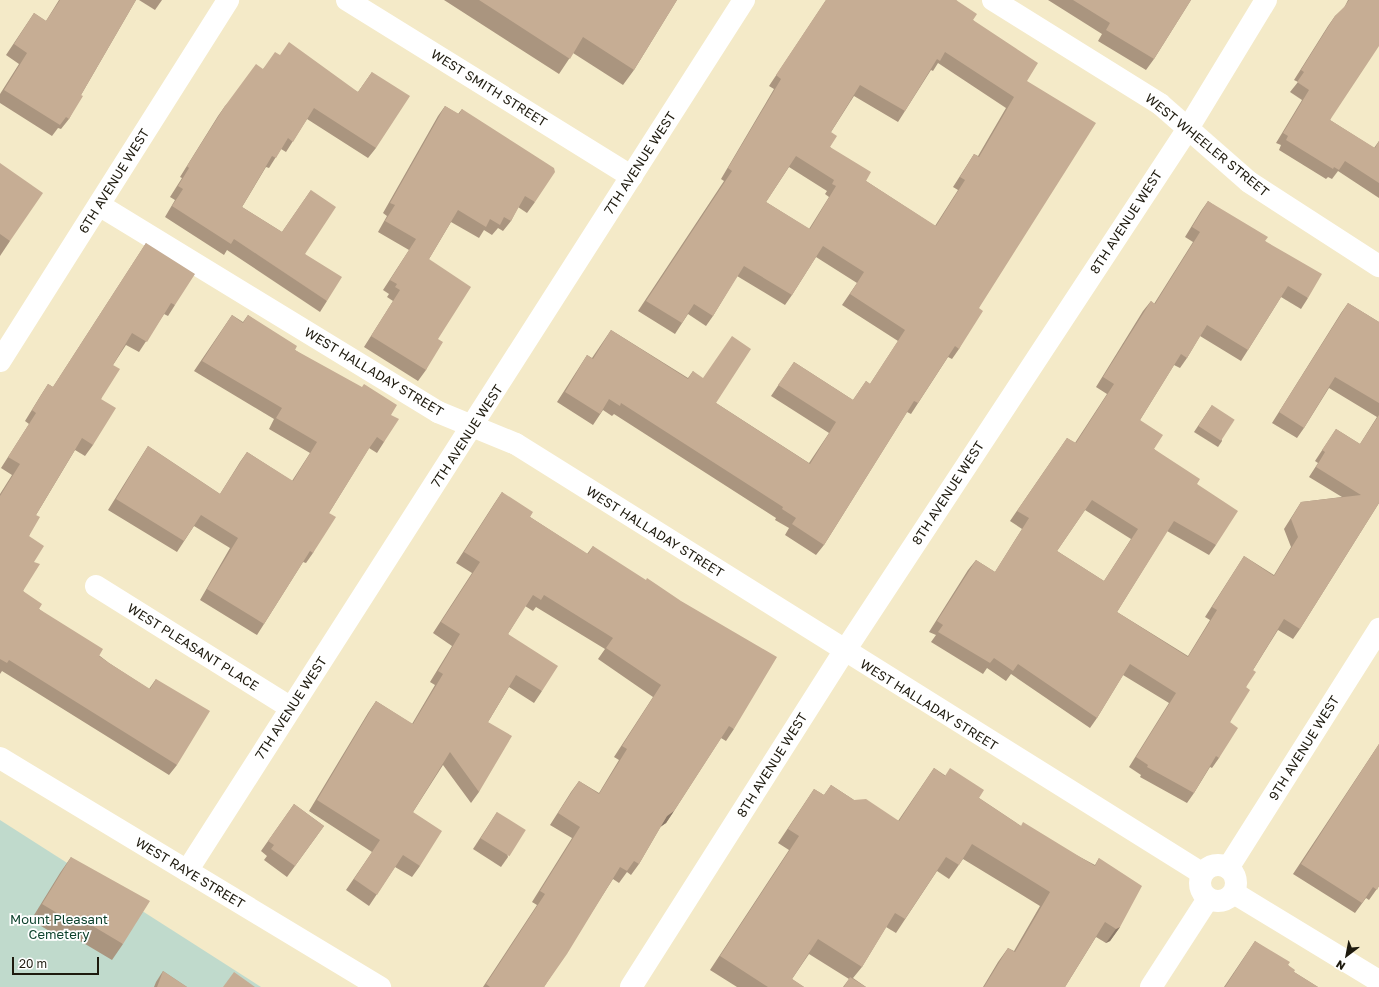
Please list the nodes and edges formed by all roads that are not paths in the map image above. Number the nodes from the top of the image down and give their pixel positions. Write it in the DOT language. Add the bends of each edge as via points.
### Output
graph roads {
  1 [pos="228,0"];
  2 [pos="347,0"];
  3 [pos="744,0"];
  4 [pos="993,0"];
  5 [pos="1266,0"];
  6 [pos="1187,130"];
  7 [pos="632,177"];
  8 [pos="99,205"];
  9 [pos="1379,266"];
  10 [pos="0,361"];
  11 [pos="473,427"];
  12 [pos="96,586"];
  13 [pos="1379,629"];
  14 [pos="844,652"];
  15 [pos="291,708"];
  16 [pos="0,758"];
  17 [pos="1228,868"];
  18 [pos="187,871"];
  19 [pos="1203,874"];
  20 [pos="1234,893"];
  21 [pos="1208,898"];
  22 [pos="1379,981"];
  23 [pos="380,987"];
  24 [pos="631,987"];
  25 [pos="1151,987"];
  1 -- 8 [label="street, 6TH AVENUE WEST"];
  2 -- 7 [label="street, WEST SMITH STREET"];
  3 -- 7 [label="street, 7TH AVENUE WEST"];
  4 -- 6 [label="street, WEST WHEELER STREET" via="1160,104"];
  5 -- 6 [label="street, 8TH AVENUE WEST"];
  6 -- 9 [label="street, WEST WHEELER STREET" via="1249,182"];
  6 -- 14 [label="street, 8TH AVENUE WEST"];
  7 -- 11 [label="street, 7TH AVENUE WEST"];
  8 -- 10 [label="street, 6TH AVENUE WEST"];
  8 -- 11 [label="street, WEST HALLADAY STREET" via="438,412"];
  11 -- 14 [label="street, WEST HALLADAY STREET" via="516,444"];
  11 -- 15 [label="street, 7TH AVENUE WEST"];
  12 -- 15 [label="street, WEST PLEASANT PLACE"];
  13 -- 17 [label="street, 9TH AVENUE WEST"];
  14 -- 19 [label="street, WEST HALLADAY STREET"];
  14 -- 24 [label="street, 8TH AVENUE WEST"];
  15 -- 18 [label="street, 7TH AVENUE WEST"];
  16 -- 18 [label="street, WEST RAYE STREET"];
  17 -- 19 [label="street" via="1213,866"];
  17 -- 20 [label="street" via="1236,879"];
  18 -- 23 [label="street, WEST RAYE STREET"];
  19 -- 21 [label="street" via="1200,885"];
  20 -- 21 [label="street" via="1223,901"];
  20 -- 22 [label="street"];
  21 -- 25 [label="street"];
}
